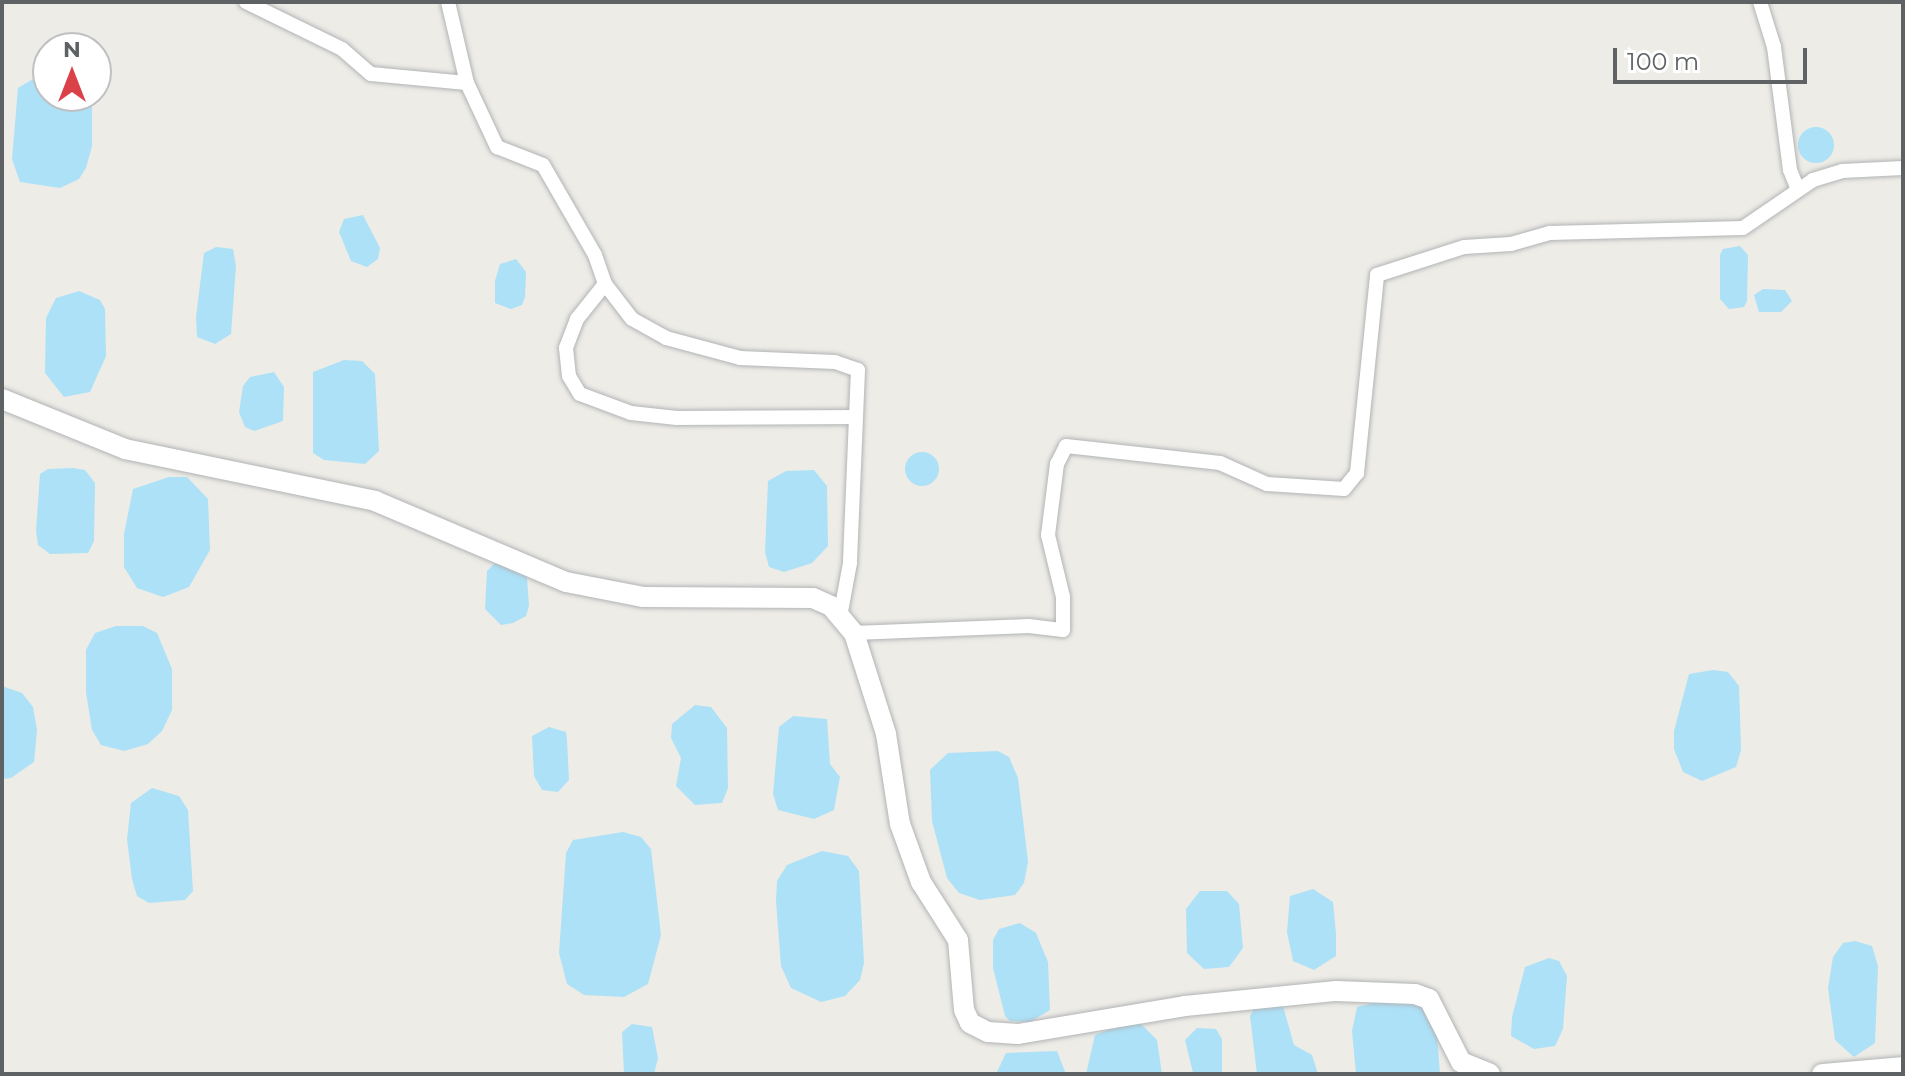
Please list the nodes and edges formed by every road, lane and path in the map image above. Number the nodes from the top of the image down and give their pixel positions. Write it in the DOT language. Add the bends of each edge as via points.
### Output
graph roads {
  1 [pos="246,2"];
  2 [pos="448,2"];
  3 [pos="1760,2"];
  4 [pos="467,83"];
  5 [pos="1903,168"];
  6 [pos="1797,187"];
  7 [pos="605,284"];
  8 [pos="2,399"];
  9 [pos="854,417"];
  10 [pos="840,617"];
  11 [pos="854,633"];
  12 [pos="1903,1067"];
  13 [pos="1461,1068"];
  14 [pos="1490,1074"];
  15 [pos="1822,1074"];
  1 -- 4 [label="street" via="342,49 371,74"];
  2 -- 4 [label="street"];
  3 -- 6 [label="street" via="1774,47 1790,170"];
  4 -- 7 [label="street" via="497,147 543,165 595,255"];
  5 -- 6 [label="street" via="1842,171"];
  6 -- 11 [label="street" via="1743,228 1550,233 1511,244 1464,247 1377,275 1357,473 1344,489 1267,484 1220,463 1066,446 1057,464 1048,535 1063,597 1063,630 1029,626"];
  7 -- 9 [label="street" via="632,319 666,338 740,358 851,364 859,376"];
  7 -- 9 [label="street" via="577,319 566,348 569,376 580,394 631,413 677,418"];
  8 -- 10 [label="street" via="125,449 375,501 566,582 643,597 813,598"];
  9 -- 10 [label="street" via="850,563"];
  10 -- 11 [label="street"];
  11 -- 13 [label="street" via="886,734 900,824 921,882 958,940 964,1010 970,1023 988,1032 1018,1034 1185,1006 1336,991 1400,993 1429,999"];
  12 -- 15 [label="street"];
  13 -- 14 [label="street"];
}
